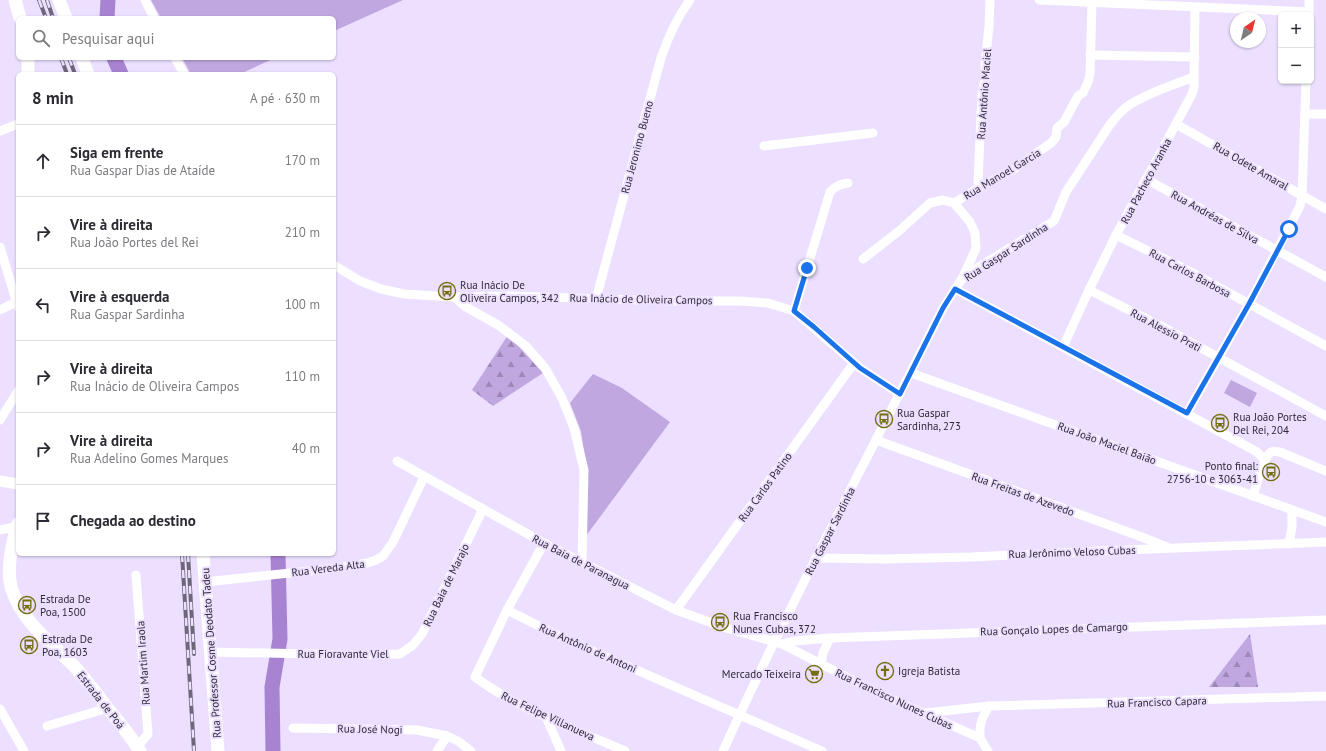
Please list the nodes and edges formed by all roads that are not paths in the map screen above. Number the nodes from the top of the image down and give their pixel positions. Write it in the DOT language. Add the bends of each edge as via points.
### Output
graph roads {
  1 [pos="15,0"];
  2 [pos="60,0"];
  3 [pos="145,0"];
  4 [pos="690,0"];
  5 [pos="990,0"];
  6 [pos="1039,0"];
  7 [pos="1309,0"];
  8 [pos="1092,2"];
  9 [pos="1171,3"];
  10 [pos="1195,7"];
  11 [pos="1278,12"];
  12 [pos="1309,12"];
  13 [pos="19,16"];
  14 [pos="65,16"];
  15 [pos="153,16"];
  16 [pos="1090,55"];
  17 [pos="1195,57"];
  18 [pos="28,60"];
  19 [pos="83,60"];
  20 [pos="176,60"];
  21 [pos="28,72"];
  22 [pos="87,72"];
  23 [pos="183,72"];
  24 [pos="1194,76"];
  25 [pos="1306,84"];
  26 [pos="1305,114"];
  27 [pos="1326,114"];
  28 [pos="1176,124"];
  29 [pos="16,125"];
  30 [pos="0,131"];
  31 [pos="873,133"];
  32 [pos="764,146"];
  33 [pos="1146,179"];
  34 [pos="848,183"];
  35 [pos="980,186"];
  36 [pos="1302,196"];
  37 [pos="954,203"];
  38 [pos="1326,209"];
  39 [pos="1116,235"];
  40 [pos="0,247"];
  41 [pos="1276,251"];
  42 [pos="862,259"];
  43 [pos="336,266"];
  44 [pos="1326,277"];
  45 [pos="962,280"];
  46 [pos="955,289"];
  47 [pos="1089,290"];
  48 [pos="454,297"];
  49 [pos="596,299"];
  50 [pos="16,302"];
  51 [pos="1249,304"];
  52 [pos="16,305"];
  53 [pos="0,310"];
  54 [pos="794,311"];
  55 [pos="1326,346"];
  56 [pos="1063,347"];
  57 [pos="1218,358"];
  58 [pos="854,363"];
  59 [pos="911,373"];
  60 [pos="16,394"];
  61 [pos="900,394"];
  62 [pos="1187,413"];
  63 [pos="1326,416"];
  64 [pos="0,420"];
  65 [pos="876,440"];
  66 [pos="1264,459"];
  67 [pos="397,461"];
  68 [pos="1326,471"];
  69 [pos="424,477"];
  70 [pos="0,481"];
  71 [pos="16,484"];
  72 [pos="1253,496"];
  73 [pos="483,509"];
  74 [pos="1292,510"];
  75 [pos="1326,522"];
  76 [pos="16,526"];
  77 [pos="0,530"];
  78 [pos="16,533"];
  79 [pos="1326,542"];
  80 [pos="544,543"];
  81 [pos="1289,544"];
  82 [pos="1170,548"];
  83 [pos="203,556"];
  84 [pos="817,558"];
  85 [pos="582,562"];
  86 [pos="136,575"];
  87 [pos="5,580"];
  88 [pos="205,582"];
  89 [pos="507,610"];
  90 [pos="676,610"];
  91 [pos="1326,620"];
  92 [pos="830,638"];
  93 [pos="778,643"];
  94 [pos="210,652"];
  95 [pos="400,654"];
  96 [pos="821,664"];
  97 [pos="1326,696"];
  98 [pos="989,706"];
  99 [pos="108,708"];
  100 [pos="0,709"];
  101 [pos="925,713"];
  102 [pos="740,715"];
  103 [pos="546,717"];
  104 [pos="47,726"];
  105 [pos="293,728"];
  106 [pos="447,736"];
  107 [pos="980,738"];
  108 [pos="139,749"];
  109 [pos="24,751"];
  110 [pos="218,751"];
  111 [pos="437,751"];
  112 [pos="471,751"];
  113 [pos="561,751"];
  114 [pos="625,751"];
  115 [pos="723,751"];
  116 [pos="822,751"];
  117 [pos="988,751"];
  1 -- 13 [label="main road"];
  2 -- 14 [label="main road"];
  3 -- 15 [label="street"];
  4 -- 49 [label="street, Rua Jeronimo Bueno" via="674,27 661,58"];
  5 -- 35 [label="street, Rua Antônio Maciel" via="986,75 982,94 978,180"];
  6 -- 8 [label="street"];
  7 -- 12 [label="street"];
  8 -- 9 [label="street"];
  8 -- 16 [label="street"];
  9 -- 10 [label="street"];
  10 -- 11 [label="street"];
  10 -- 17 [label="street, Rua Pacheco Aranha"];
  16 -- 17 [label="street"];
  16 -- 35 [label="street, Rua Manoel Garcia" via="1087,86 1078,96 1064,122 1057,128 1056,137 1051,143 1014,169"];
  17 -- 24 [label="street, Rua Pacheco Aranha"];
  18 -- 21 [label="main road"];
  19 -- 22 [label="main road"];
  20 -- 23 [label="street"];
  24 -- 28 [label="street, Rua Pacheco Aranha" via="1194,88"];
  24 -- 45 [label="street, Rua Gaspar Sardinha" via="1130,104 1109,126 1066,192 1054,221 977,268"];
  25 -- 26 [label="street"];
  26 -- 27 [label="street"];
  26 -- 36 [label="street"];
  28 -- 33 [label="street, Rua Pacheco Aranha"];
  28 -- 36 [label="street, Rua Odete Amaral"];
  29 -- 30 [label="street"];
  31 -- 32 [label="street"];
  33 -- 39 [label="street, Rua Pacheco Aranha"];
  33 -- 41 [label="street, Rua Andréas de Silva"];
  34 -- 54 [label="street" via="840,184 830,192"];
  35 -- 37 [label="street, Rua Manoel Garcia"];
  36 -- 38 [label="street, Rua Odete Amaral"];
  36 -- 41 [label="street" via="1296,215"];
  37 -- 42 [label="street" via="943,200 930,203"];
  37 -- 45 [label="street" via="970,222 975,237 976,248"];
  39 -- 47 [label="street, Rua Pacheco Aranha"];
  39 -- 51 [label="street, Rua Carlos Barbosa"];
  40 -- 50 [label="street"];
  41 -- 44 [label="street, Rua Andréas de Silva"];
  41 -- 51 [label="street"];
  43 -- 48 [label="street, Rua Inácio de Oliveira Campos" via="360,281 381,289 404,294"];
  45 -- 46 [label="street, Rua Gaspar Sardinha"];
  46 -- 56 [label="street"];
  46 -- 59 [label="street, Rua Gaspar Sardinha"];
  47 -- 56 [label="street, Rua Pacheco Aranha"];
  47 -- 57 [label="street, Rua Alessio Prati"];
  48 -- 49 [label="street, Rua Inácio de Oliveira Campos"];
  48 -- 85 [label="street" via="466,308 498,325 526,346 545,368 562,398 574,428 584,470"];
  49 -- 54 [label="street, Rua Inácio de Oliveira Campos" via="740,301 768,303"];
  51 -- 55 [label="street, Rua Carlos Barbosa"];
  51 -- 57 [label="street"];
  52 -- 53 [label="street"];
  54 -- 58 [label="street, Rua Inácio de Oliveira Campos"];
  56 -- 62 [label="street"];
  57 -- 62 [label="street"];
  57 -- 63 [label="street, Rua Alessio Prati"];
  58 -- 61 [label="street, Rua Inácio de Oliveira Campos"];
  58 -- 90 [label="street, Rua Carlos Patino"];
  59 -- 61 [label="street, Rua Gaspar Sardinha"];
  59 -- 72 [label="street, Rua João Maciel Baião"];
  60 -- 64 [label="street"];
  61 -- 65 [label="street, Rua Gaspar Sardinha"];
  62 -- 66 [label="street" via="1257,452"];
  65 -- 82 [label="street, Rua Freitas de Azevedo"];
  65 -- 84 [label="street, Rua Gaspar Sardinha"];
  66 -- 68 [label="street" via="1276,451"];
  66 -- 72 [label="street"];
  67 -- 69 [label="street, Rua Baia de Paranagua"];
  69 -- 73 [label="street, Rua Baia de Paranagua"];
  69 -- 88 [label="street, Rua Vereda Alta" via="393,542 383,556 376,560 367,564"];
  70 -- 71 [label="street"];
  72 -- 74 [label="street, Rua João Maciel Baião"];
  73 -- 80 [label="street, Rua Baia de Paranagua"];
  73 -- 95 [label="street, Rua Baia de Marajo" via="422,634 413,645"];
  74 -- 75 [label="street, Rua João Maciel Baião"];
  74 -- 81 [label="street"];
  76 -- 77 [label="street"];
  78 -- 87 [label="main road, Estrada de Poá"];
  79 -- 81 [label="street, Rua Jerônimo Veloso Cubas"];
  80 -- 85 [label="street, Rua Baia de Paranagua"];
  80 -- 89 [label="street"];
  81 -- 82 [label="street, Rua Jerônimo Veloso Cubas"];
  82 -- 84 [label="street, Rua Jerônimo Veloso Cubas" via="884,559"];
  83 -- 88 [label="main road, Rua Professor Cosme Deodato Tadeu"];
  84 -- 93 [label="street, Rua Gaspar Sardinha"];
  85 -- 90 [label="street, Rua Baia de Paranagua"];
  86 -- 108 [label="street, Rua Martim Iraola" via="148,734"];
  87 -- 99 [label="main road, Estrada de Poá" via="31,623 75,667"];
  88 -- 94 [label="main road, Rua Professor Cosme Deodato Tadeu"];
  89 -- 102 [label="street, Rua Antônio de Antoni" via="563,638"];
  89 -- 103 [label="street, Rua Felipe Villanueva" via="475,677 508,698"];
  90 -- 93 [label="street, Rua Baia de Paranagua"];
  91 -- 92 [label="street, Rua Gonçalo Lopes de Camargo"];
  92 -- 93 [label="street, Rua Gonçalo Lopes de Camargo"];
  92 -- 96 [label="street"];
  93 -- 96 [label="street, Rua Francisco Nunes Cubas"];
  93 -- 102 [label="street, Rua Gaspar Sardinha"];
  94 -- 95 [label="street, Rua Fioravante Viel"];
  94 -- 110 [label="main road, Rua Professor Cosme Deodato Tadeu"];
  96 -- 101 [label="street, Rua Francisco Nunes Cubas"];
  97 -- 98 [label="street, Rua Francisco Capara"];
  98 -- 101 [label="street, Rua Francisco Capara"];
  98 -- 107 [label="street" via="981,719"];
  99 -- 104 [label="street"];
  99 -- 108 [label="main road, Estrada de Poá"];
  100 -- 109 [label="street"];
  101 -- 107 [label="street, Rua Francisco Nunes Cubas"];
  102 -- 115 [label="street"];
  102 -- 116 [label="street, Rua Antônio de Antoni"];
  103 -- 113 [label="street"];
  103 -- 114 [label="street, Rua Felipe Villanueva"];
  105 -- 106 [label="street, Rua José Nogi" via="417,730"];
  106 -- 111 [label="street"];
  106 -- 112 [label="street, Rua José Nogi"];
  107 -- 117 [label="street"];
}
